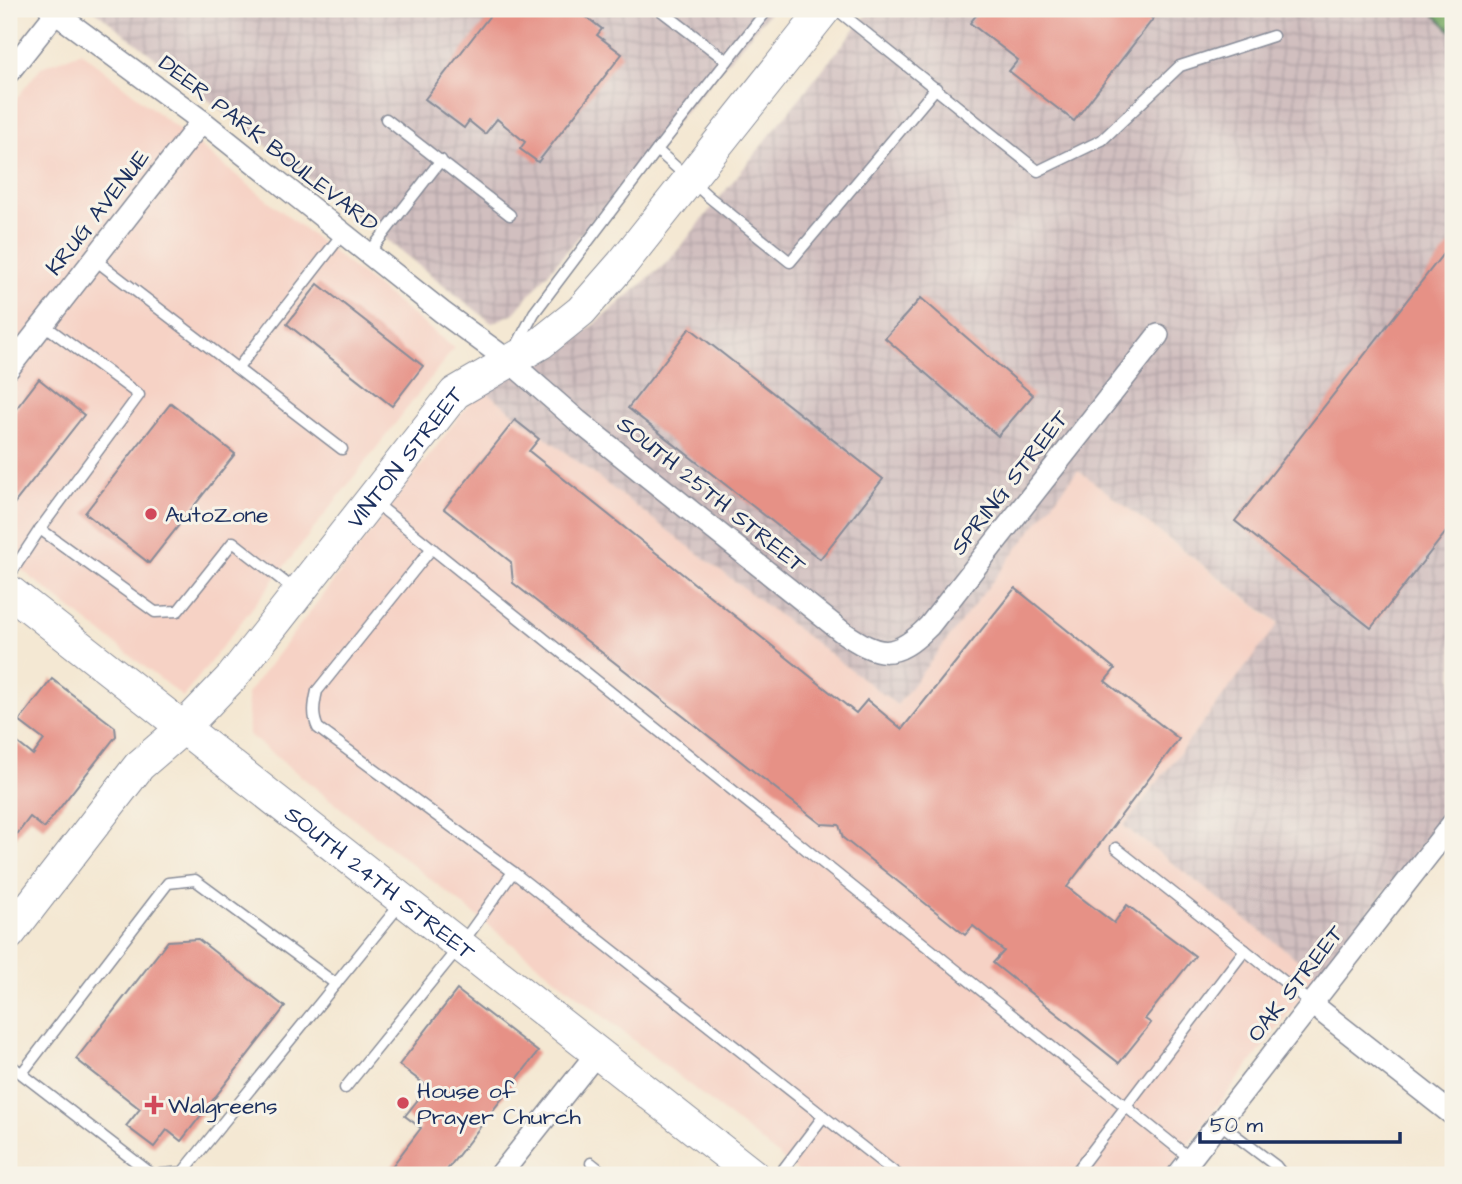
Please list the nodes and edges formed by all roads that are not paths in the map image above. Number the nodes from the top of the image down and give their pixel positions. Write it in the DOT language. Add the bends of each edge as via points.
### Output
graph roads {
  1 [pos="659,9"];
  2 [pos="768,9"];
  3 [pos="823,10"];
  4 [pos="53,11"];
  5 [pos="1273,36"];
  6 [pos="727,61"];
  7 [pos="9,72"];
  8 [pos="936,88"];
  9 [pos="386,119"];
  10 [pos="202,121"];
  11 [pos="657,150"];
  12 [pos="441,160"];
  13 [pos="689,180"];
  14 [pos="510,215"];
  15 [pos="343,233"];
  16 [pos="368,254"];
  17 [pos="94,259"];
  18 [pos="43,324"];
  19 [pos="1158,335"];
  20 [pos="509,361"];
  21 [pos="9,368"];
  22 [pos="238,368"];
  23 [pos="342,449"];
  24 [pos="371,500"];
  25 [pos="40,529"];
  26 [pos="432,548"];
  27 [pos="9,576"];
  28 [pos="9,592"];
  29 [pos="299,593"];
  30 [pos="891,652"];
  31 [pos="183,728"];
  32 [pos="1453,823"];
  33 [pos="1116,848"];
  34 [pos="513,872"];
  35 [pos="403,901"];
  36 [pos="12,924"];
  37 [pos="460,946"];
  38 [pos="1245,950"];
  39 [pos="336,984"];
  40 [pos="1312,1004"];
  41 [pos="597,1053"];
  42 [pos="9,1063"];
  43 [pos="22,1073"];
  44 [pos="345,1088"];
  45 [pos="1126,1107"];
  46 [pos="1453,1115"];
  47 [pos="824,1117"];
  48 [pos="1219,1123"];
  49 [pos="591,1163"];
  50 [pos="1184,1167"];
  51 [pos="500,1175"];
  52 [pos="606,1175"];
  53 [pos="753,1175"];
  54 [pos="779,1175"];
  55 [pos="898,1175"];
  56 [pos="1074,1175"];
  57 [pos="1283,1175"];
  1 -- 6 [label="lane"];
  2 -- 6 [label="lane"];
  3 -- 8 [label="lane"];
  3 -- 13 [label="main road, VINTON STREET"];
  4 -- 7 [label="street, DEER PARK BOULEVARD"];
  4 -- 10 [label="street, DEER PARK BOULEVARD"];
  5 -- 8 [label="lane" via="1180,66 1102,140 1038,171"];
  6 -- 11 [label="lane"];
  8 -- 13 [label="lane" via="790,262"];
  9 -- 12 [label="lane"];
  10 -- 15 [label="street, DEER PARK BOULEVARD"];
  10 -- 17 [label="street, KRUG AVENUE"];
  11 -- 13 [label="lane"];
  11 -- 20 [label="lane" via="534,313"];
  12 -- 14 [label="lane"];
  12 -- 16 [label="lane"];
  13 -- 20 [label="main road, VINTON STREET" via="581,311"];
  15 -- 16 [label="street, DEER PARK BOULEVARD"];
  15 -- 22 [label="lane"];
  16 -- 20 [label="street, DEER PARK BOULEVARD"];
  17 -- 18 [label="street, KRUG AVENUE"];
  17 -- 22 [label="lane"];
  18 -- 21 [label="street, KRUG AVENUE"];
  18 -- 25 [label="lane" via="139,395"];
  19 -- 30 [label="street, SPRING STREET" via="929,626"];
  20 -- 24 [label="main road, VINTON STREET" via="455,393"];
  20 -- 30 [label="street, SOUTH 25TH STREET" via="841,631 876,652"];
  22 -- 23 [label="lane"];
  24 -- 26 [label="lane"];
  24 -- 29 [label="main road, VINTON STREET"];
  25 -- 27 [label="lane"];
  25 -- 29 [label="lane" via="155,612 178,611 233,542"];
  26 -- 34 [label="lane" via="317,691 314,721"];
  26 -- 45 [label="lane"];
  28 -- 31 [label="main road, SOUTH 24TH STREET"];
  29 -- 31 [label="main road, VINTON STREET" via="233,676"];
  31 -- 35 [label="main road, SOUTH 24TH STREET"];
  31 -- 36 [label="main road, VINTON STREET" via="139,766"];
  32 -- 40 [label="street, OAK STREET"];
  33 -- 38 [label="lane"];
  34 -- 37 [label="lane"];
  34 -- 47 [label="lane"];
  35 -- 37 [label="main road, SOUTH 24TH STREET"];
  35 -- 39 [label="lane"];
  37 -- 41 [label="main road, SOUTH 24TH STREET"];
  37 -- 44 [label="lane"];
  38 -- 40 [label="lane"];
  38 -- 45 [label="lane"];
  39 -- 43 [label="lane" via="183,1172 153,1174"];
  39 -- 43 [label="lane" via="195,880 168,883"];
  40 -- 46 [label="street"];
  40 -- 48 [label="street, OAK STREET"];
  41 -- 51 [label="street"];
  41 -- 53 [label="main road, SOUTH 24TH STREET"];
  42 -- 43 [label="lane"];
  45 -- 50 [label="lane"];
  45 -- 56 [label="lane"];
  47 -- 54 [label="lane"];
  47 -- 55 [label="lane"];
  48 -- 50 [label="street, OAK STREET"];
  48 -- 57 [label="lane"];
  49 -- 52 [label="lane"];
}
